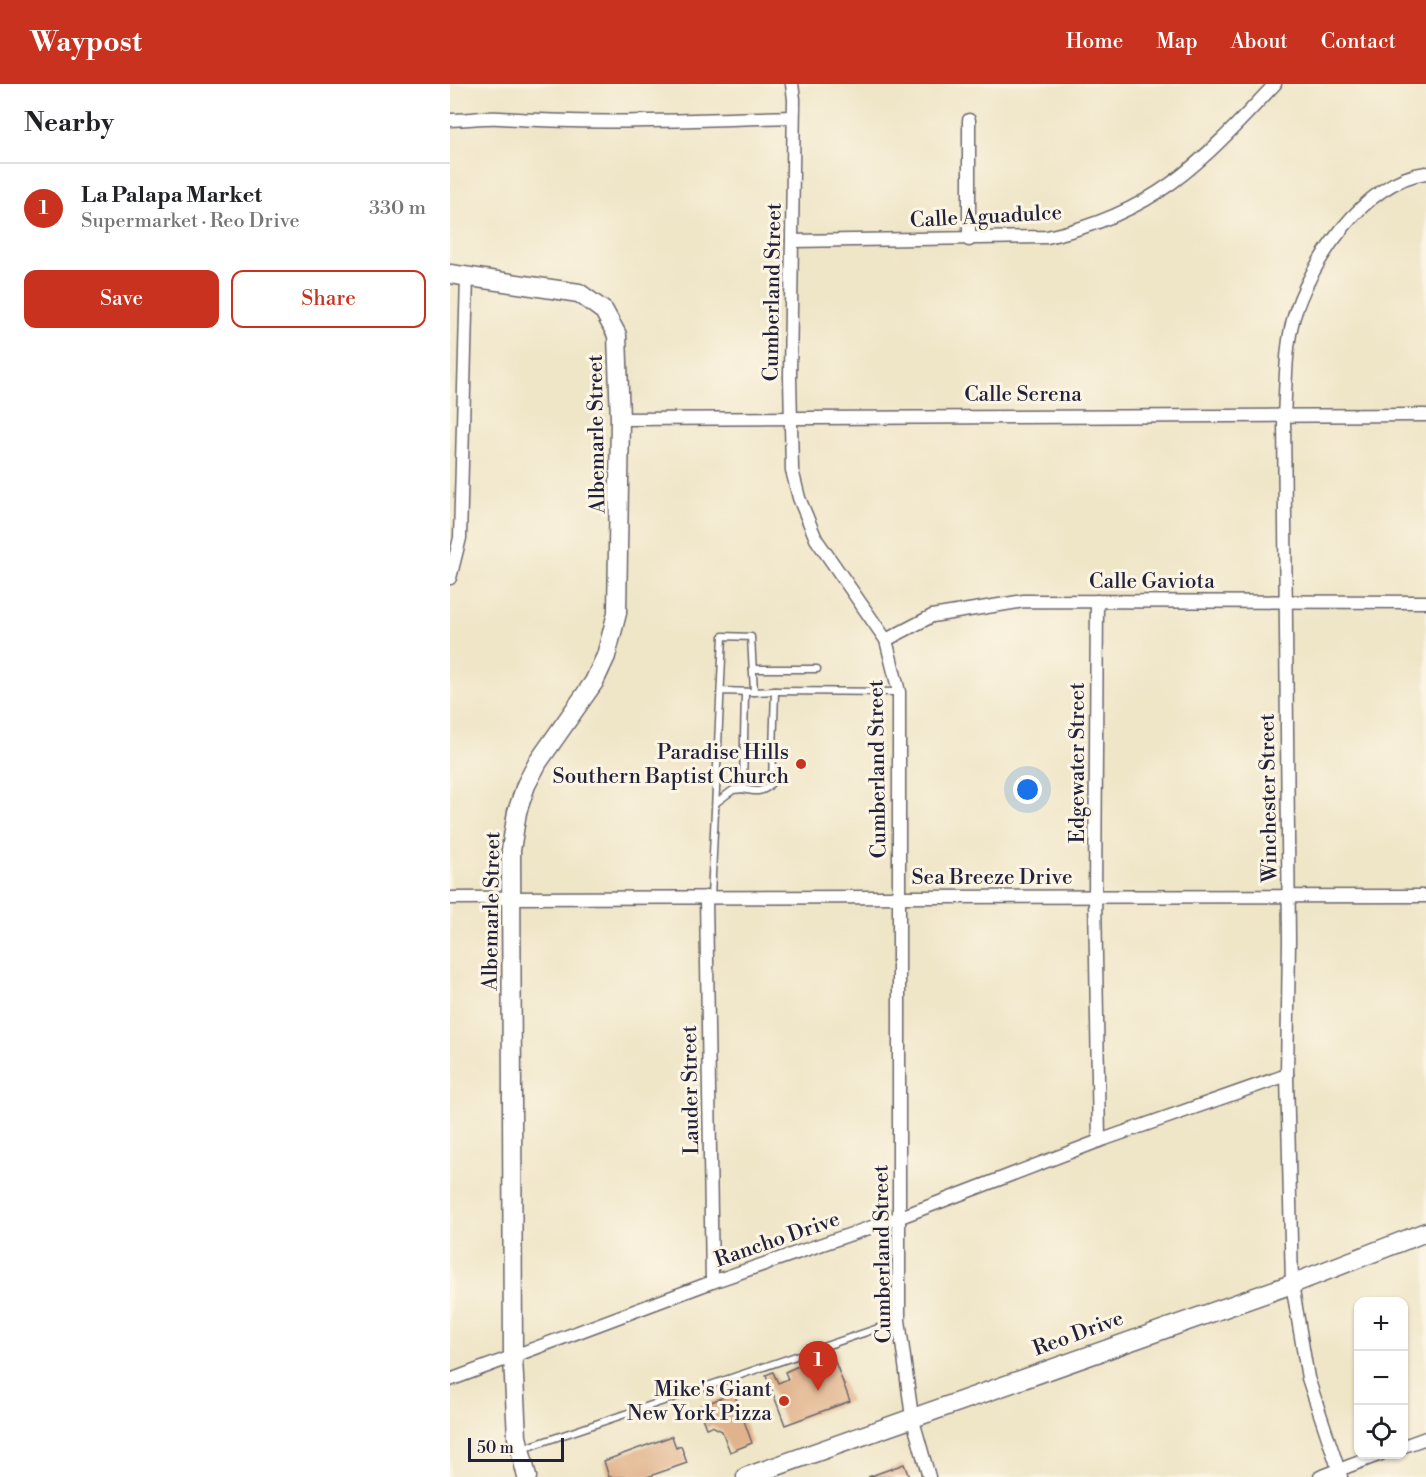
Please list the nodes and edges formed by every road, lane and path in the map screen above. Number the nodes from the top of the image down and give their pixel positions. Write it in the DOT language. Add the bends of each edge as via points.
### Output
graph roads {
  1 [pos="792,84"];
  2 [pos="1275,84"];
  3 [pos="793,117"];
  4 [pos="450,120"];
  5 [pos="969,120"];
  6 [pos="1426,173"];
  7 [pos="969,240"];
  8 [pos="792,241"];
  9 [pos="459,275"];
  10 [pos="1426,415"];
  11 [pos="1284,417"];
  12 [pos="790,418"];
  13 [pos="620,419"];
  14 [pos="450,578"];
  15 [pos="1097,601"];
  16 [pos="1285,602"];
  17 [pos="1426,602"];
  18 [pos="886,640"];
  19 [pos="753,669"];
  20 [pos="817,669"];
  21 [pos="721,691"];
  22 [pos="775,691"];
  23 [pos="745,692"];
  24 [pos="754,692"];
  25 [pos="899,692"];
  26 [pos="743,789"];
  27 [pos="717,802"];
  28 [pos="1095,896"];
  29 [pos="1288,896"];
  30 [pos="1426,896"];
  31 [pos="708,897"];
  32 [pos="898,897"];
  33 [pos="450,898"];
  34 [pos="510,898"];
  35 [pos="1287,1075"];
  36 [pos="1099,1141"];
  37 [pos="898,1218"];
  38 [pos="1426,1232"];
  39 [pos="712,1282"];
  40 [pos="1292,1284"];
  41 [pos="899,1320"];
  42 [pos="513,1358"];
  43 [pos="450,1380"];
  44 [pos="912,1417"];
  45 [pos="1426,1438"];
  46 [pos="1408,1445"];
  47 [pos="520,1450"];
  48 [pos="1372,1459"];
  49 [pos="767,1473"];
  50 [pos="1340,1474"];
  51 [pos="526,1477"];
  52 [pos="746,1477"];
  53 [pos="929,1477"];
  54 [pos="1320,1477"];
  1 -- 3 [label="street, Cumberland Street"];
  2 -- 7 [label="street, Calle Aguadulce" via="1196,165 1121,214 1087,228 1047,237"];
  3 -- 4 [label="street"];
  3 -- 8 [label="street, Cumberland Street"];
  5 -- 7 [label="street"];
  6 -- 11 [label="street, Winchester Street" via="1396,181 1373,199 1343,229 1317,266 1297,308 1290,337"];
  7 -- 8 [label="street, Calle Aguadulce"];
  8 -- 12 [label="street, Cumberland Street"];
  9 -- 13 [label="street, Albemarle Street" via="579,293 604,311 617,335"];
  9 -- 14 [label="street" via="461,526"];
  10 -- 11 [label="street, Calle Serena"];
  11 -- 12 [label="street, Calle Serena"];
  11 -- 16 [label="street, Winchester Street"];
  12 -- 13 [label="street, Calle Serena"];
  12 -- 18 [label="street, Cumberland Street" via="792,470 816,539"];
  13 -- 34 [label="street, Albemarle Street" via="617,613 608,649 584,702 538,762 523,793 511,850"];
  15 -- 16 [label="street, Calle Gaviota"];
  15 -- 18 [label="street, Calle Gaviota" via="1024,601 932,615"];
  15 -- 28 [label="street, Edgewater Street"];
  16 -- 17 [label="street, Calle Gaviota"];
  16 -- 29 [label="street, Winchester Street"];
  18 -- 25 [label="street, Cumberland Street"];
  19 -- 20 [label="lane"];
  19 -- 21 [label="lane" via="751,637 723,636"];
  19 -- 24 [label="lane"];
  21 -- 23 [label="lane"];
  21 -- 27 [label="lane"];
  22 -- 24 [label="lane"];
  22 -- 25 [label="lane"];
  22 -- 26 [label="lane" via="772,782 758,792"];
  23 -- 24 [label="lane"];
  23 -- 26 [label="lane"];
  25 -- 32 [label="street, Cumberland Street"];
  26 -- 27 [label="lane" via="733,790"];
  27 -- 31 [label="lane"];
  28 -- 29 [label="street, Sea Breeze Drive"];
  28 -- 32 [label="street, Sea Breeze Drive"];
  28 -- 36 [label="street, Edgewater Street"];
  29 -- 30 [label="street, Sea Breeze Drive"];
  29 -- 35 [label="street, Winchester Street"];
  31 -- 32 [label="street, Sea Breeze Drive"];
  31 -- 34 [label="street, Sea Breeze Drive"];
  31 -- 39 [label="street, Lauder Street"];
  32 -- 37 [label="street, Cumberland Street"];
  33 -- 34 [label="street, Sea Breeze Drive"];
  34 -- 42 [label="street, Albemarle Street"];
  35 -- 36 [label="street, Rancho Drive"];
  35 -- 40 [label="street, Winchester Street"];
  36 -- 37 [label="street, Rancho Drive"];
  37 -- 39 [label="street, Rancho Drive"];
  37 -- 41 [label="street, Cumberland Street"];
  38 -- 40 [label="street, Reo Drive"];
  39 -- 42 [label="street, Rancho Drive"];
  40 -- 44 [label="street, Reo Drive"];
  40 -- 50 [label="street, Winchester Street" via="1308,1378"];
  41 -- 44 [label="street, Cumberland Street"];
  41 -- 47 [label="lane"];
  42 -- 43 [label="street, Rancho Drive"];
  42 -- 47 [label="street, Albemarle Street"];
  44 -- 49 [label="street, Reo Drive"];
  44 -- 53 [label="street, Cumberland Street"];
  45 -- 46 [label="street"];
  47 -- 51 [label="street, Albemarle Street"];
  48 -- 50 [label="street"];
  49 -- 52 [label="street, Reo Drive"];
  50 -- 54 [label="street"];
}
